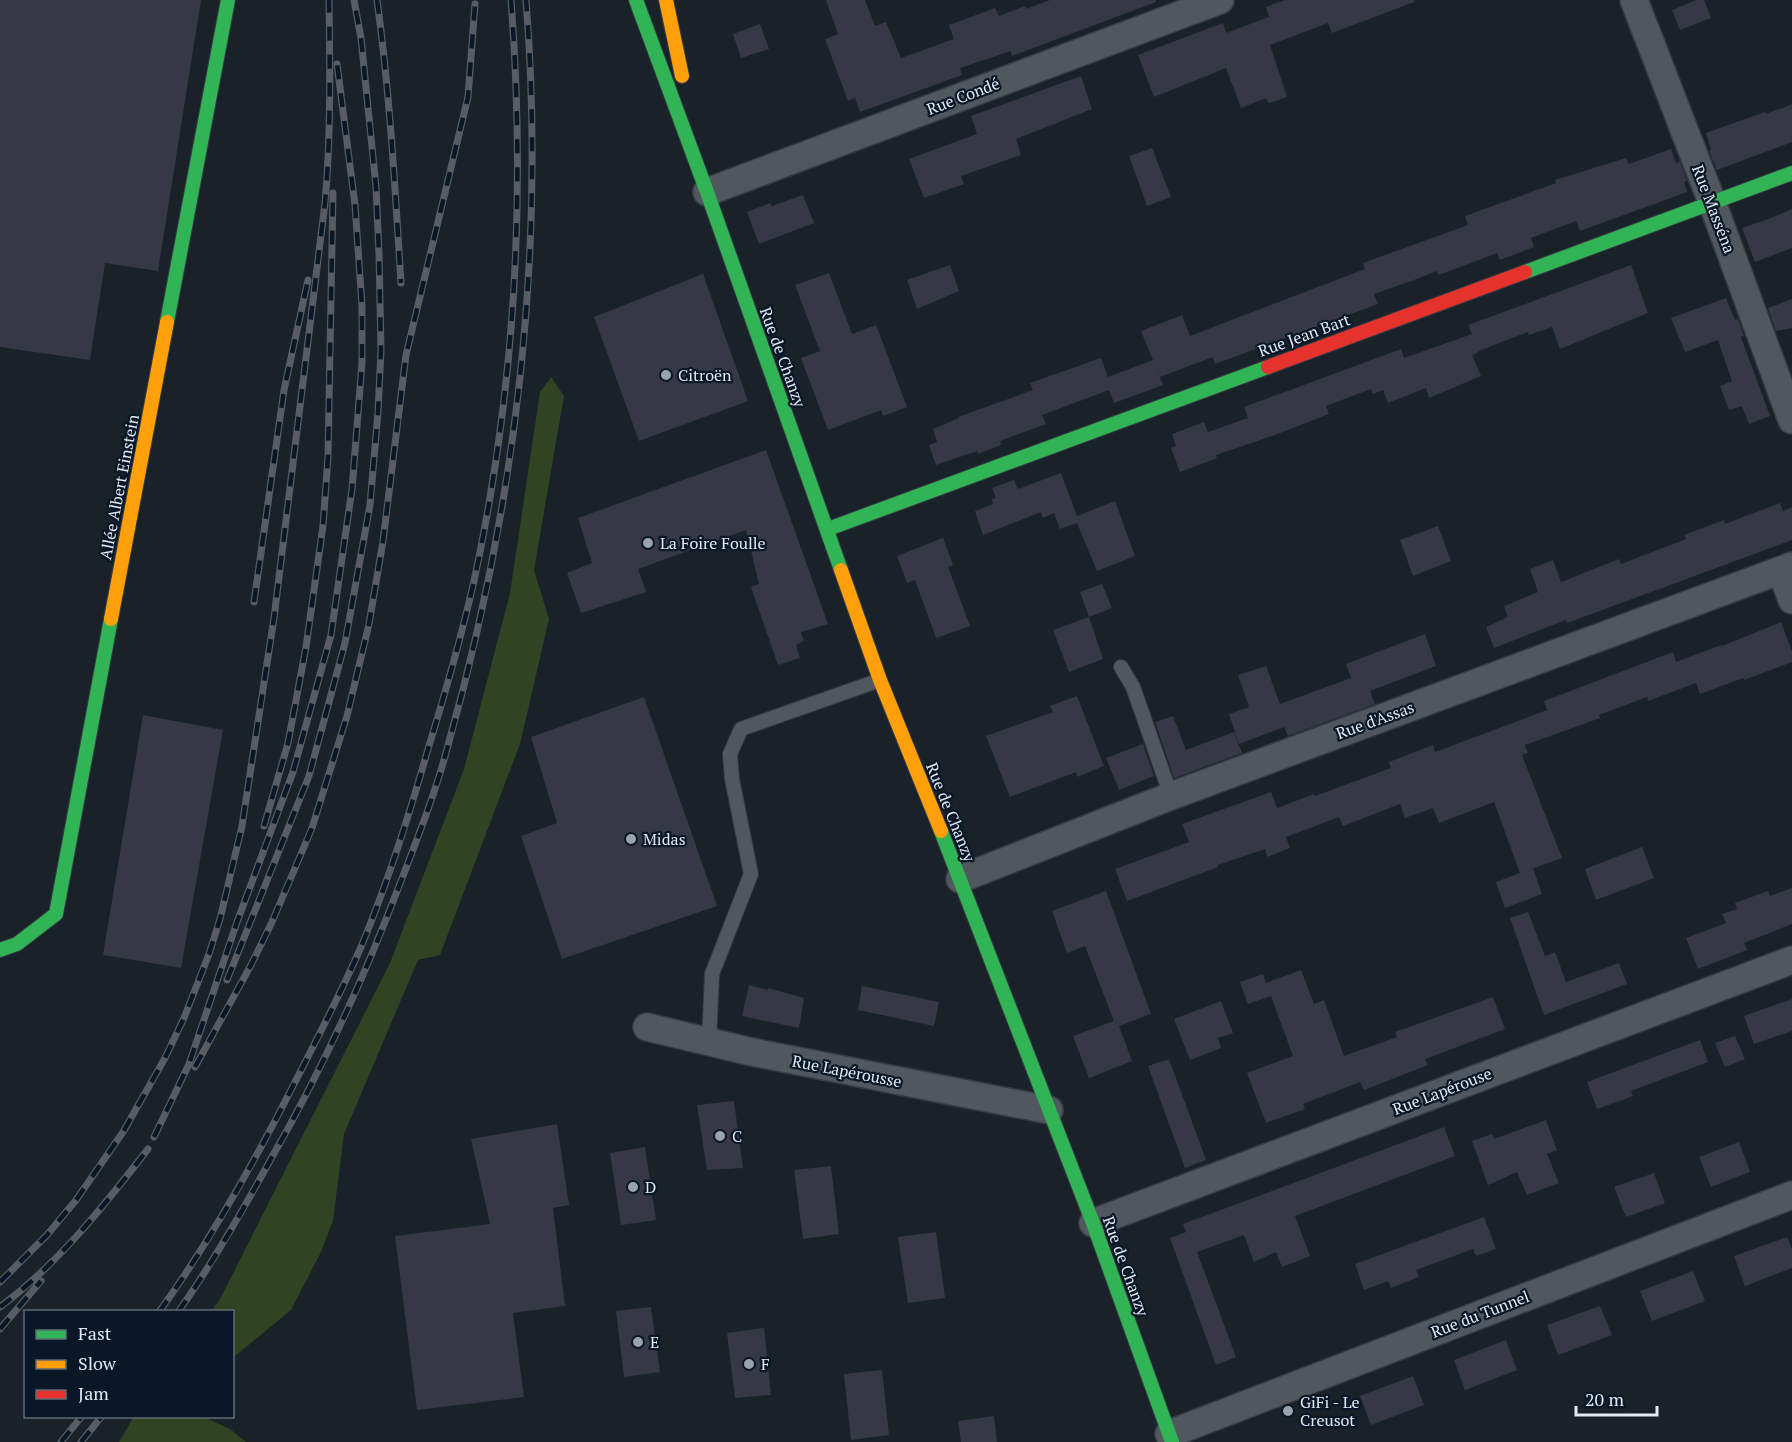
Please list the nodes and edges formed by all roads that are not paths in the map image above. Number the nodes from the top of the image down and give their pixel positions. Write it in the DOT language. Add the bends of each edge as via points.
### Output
graph roads {
  1 [pos="228,0"];
  2 [pos="636,0"];
  3 [pos="666,0"];
  4 [pos="1220,0"];
  5 [pos="1634,0"];
  6 [pos="1792,173"];
  7 [pos="707,192"];
  8 [pos="1712,202"];
  9 [pos="1792,420"];
  10 [pos="828,529"];
  11 [pos="1787,568"];
  12 [pos="1792,600"];
  13 [pos="1121,667"];
  14 [pos="880,680"];
  15 [pos="1171,796"];
  16 [pos="960,879"];
  17 [pos="0,950"];
  18 [pos="1792,960"];
  19 [pos="647,1027"];
  20 [pos="709,1042"];
  21 [pos="1049,1110"];
  22 [pos="1792,1195"];
  23 [pos="1093,1223"];
  24 [pos="1170,1438"];
  1 -- 17 [label="street, Allée Albert Einstein" via="56,914 17,945"];
  2 -- 7 [label="street, Rue de Chanzy"];
  3 -- 7 [label="street, Rue de Chanzy"];
  4 -- 7 [label="street, Rue Condé"];
  5 -- 8 [label="street, Rue Masséna"];
  6 -- 8 [label="street, Rue Jean Bart"];
  7 -- 10 [label="street, Rue de Chanzy"];
  8 -- 9 [label="street, Rue Masséna"];
  8 -- 10 [label="street, Rue Jean Bart"];
  10 -- 14 [label="street, Rue de Chanzy"];
  11 -- 12 [label="street"];
  11 -- 15 [label="street, Rue d'Assas"];
  13 -- 15 [label="lane" via="1133,687"];
  14 -- 16 [label="street, Rue de Chanzy"];
  14 -- 20 [label="lane" via="741,729 730,754 751,874 712,974"];
  15 -- 16 [label="street, Rue d'Assas"];
  16 -- 21 [label="street, Rue de Chanzy"];
  18 -- 23 [label="street, Rue Lapérouse"];
  19 -- 20 [label="street, Rue Lapérousse"];
  20 -- 21 [label="street, Rue Lapérousse"];
  21 -- 23 [label="street, Rue de Chanzy"];
  22 -- 24 [label="street, Rue du Tunnel"];
  23 -- 24 [label="street, Rue de Chanzy"];
}
